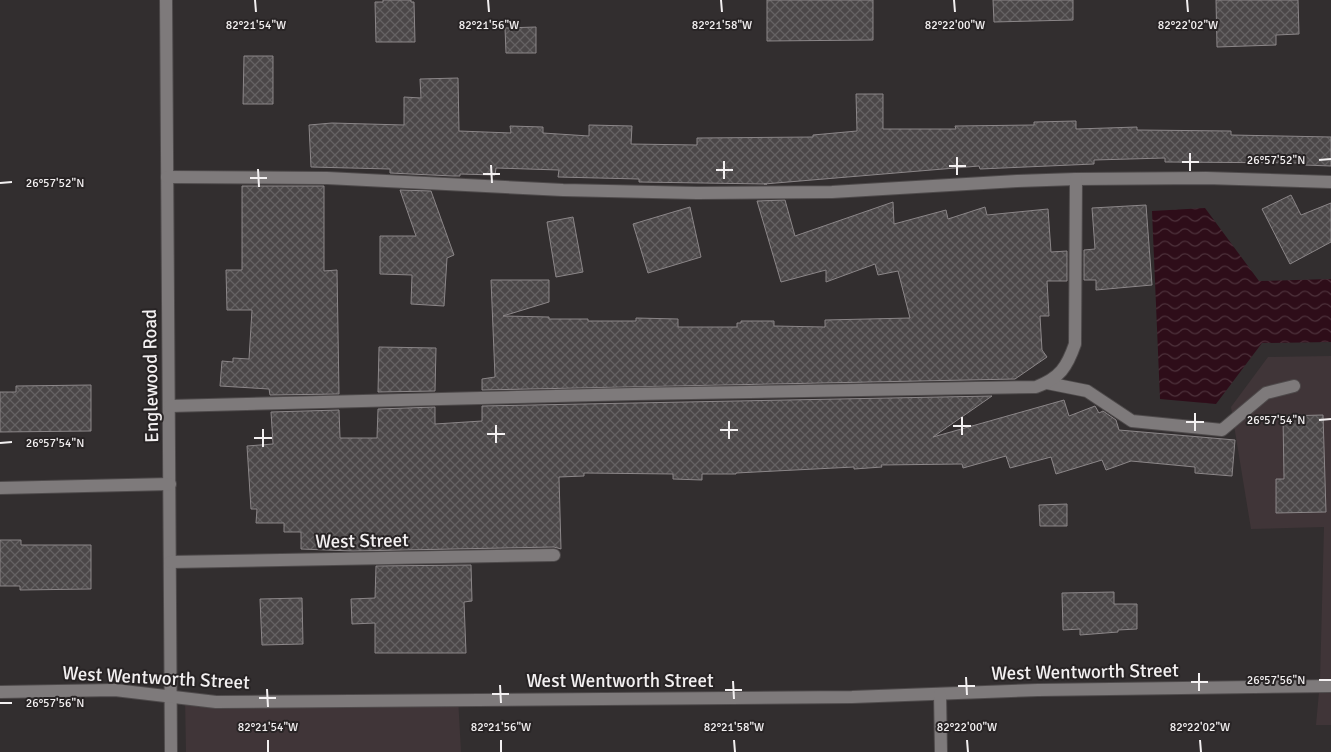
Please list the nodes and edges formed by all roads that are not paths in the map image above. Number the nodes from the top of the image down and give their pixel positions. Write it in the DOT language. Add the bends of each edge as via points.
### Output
graph roads {
  1 [pos="166,0"];
  2 [pos="167,177"];
  3 [pos="1076,179"];
  4 [pos="1331,182"];
  5 [pos="1047,383"];
  6 [pos="1294,386"];
  7 [pos="170,406"];
  8 [pos="170,484"];
  9 [pos="0,488"];
  10 [pos="554,555"];
  11 [pos="170,562"];
  12 [pos="1331,686"];
  13 [pos="0,692"];
  14 [pos="940,694"];
  15 [pos="171,696"];
  16 [pos="171,752"];
  17 [pos="941,752"];
  1 -- 2 [label="street, Englewood Road"];
  2 -- 3 [label="street" via="327,178 697,193 832,192"];
  2 -- 7 [label="street, Englewood Road"];
  3 -- 4 [label="street" via="1206,178"];
  3 -- 5 [label="street" via="1075,344 1069,362"];
  5 -- 6 [label="street" via="1087,391 1132,421 1222,430 1266,392"];
  5 -- 7 [label="street" via="1036,387"];
  7 -- 8 [label="street, Englewood Road"];
  8 -- 9 [label="street"];
  8 -- 11 [label="street, Englewood Road"];
  10 -- 11 [label="street, West Street"];
  11 -- 15 [label="street, Englewood Road"];
  12 -- 14 [label="street, West Wentworth Street"];
  13 -- 15 [label="street, West Wentworth Street" via="115,690"];
  14 -- 15 [label="street, West Wentworth Street" via="216,702"];
  14 -- 17 [label="street"];
  15 -- 16 [label="street, Englewood Road"];
}
